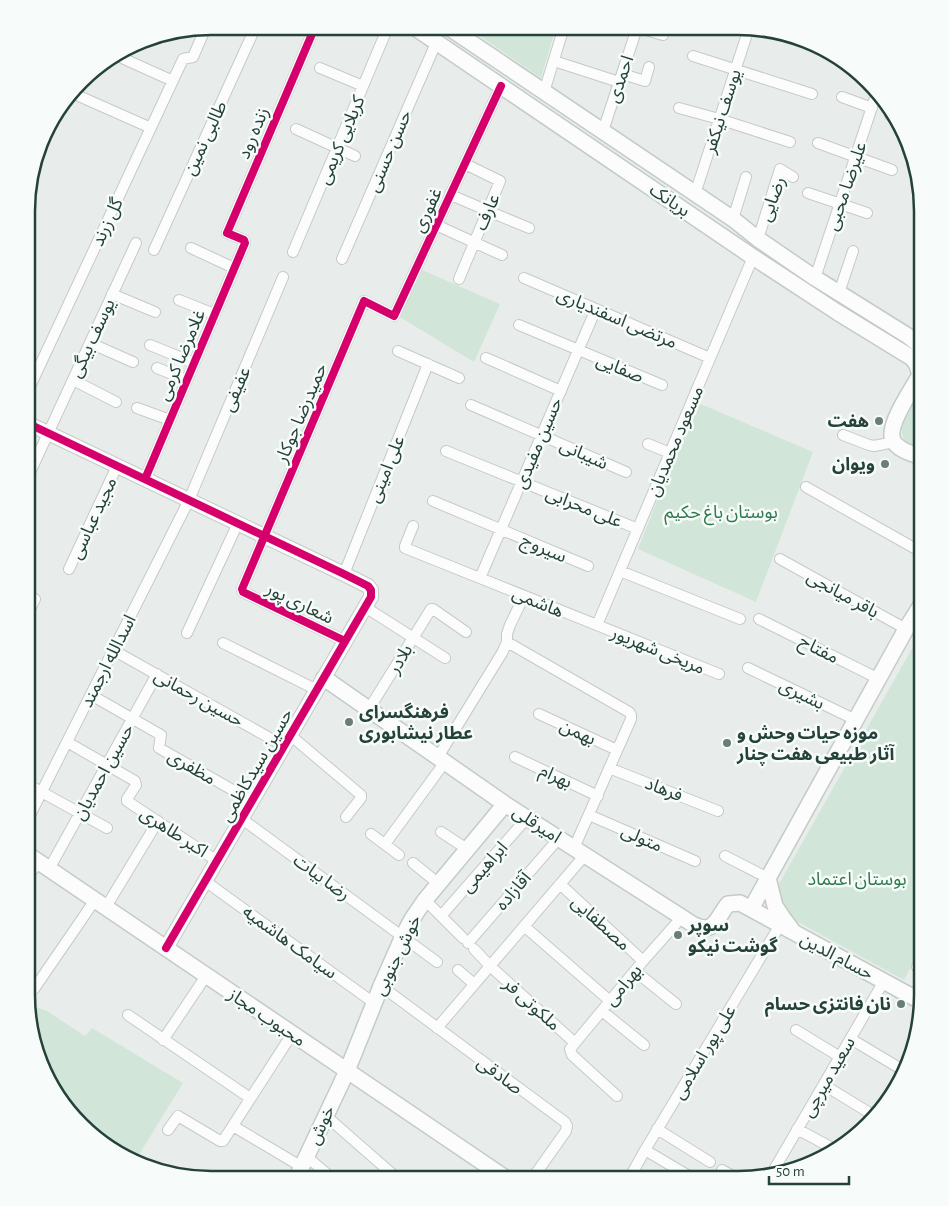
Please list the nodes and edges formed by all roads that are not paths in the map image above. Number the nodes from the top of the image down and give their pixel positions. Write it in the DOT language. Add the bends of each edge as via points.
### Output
graph roads {
  1 [pos="203,35"];
  2 [pos="252,35"];
  3 [pos="311,35"];
  4 [pos="385,35"];
  5 [pos="426,35"];
  6 [pos="460,35"];
  7 [pos="562,35"];
  8 [pos="636,35"];
  9 [pos="659,35"];
  10 [pos="746,35"];
  11 [pos="663,36"];
  12 [pos="436,42"];
  13 [pos="693,56"];
  14 [pos="124,59"];
  15 [pos="554,61"];
  16 [pos="648,67"];
  17 [pos="320,68"];
  18 [pos="735,69"];
  19 [pos="620,78"];
  20 [pos="173,81"];
  21 [pos="363,86"];
  22 [pos="501,86"];
  23 [pos="544,92"];
  24 [pos="812,94"];
  25 [pos="78,96"];
  26 [pos="842,97"];
  27 [pos="874,100"];
  28 [pos="679,108"];
  29 [pos="872,108"];
  30 [pos="719,119"];
  31 [pos="151,128"];
  32 [pos="296,129"];
  33 [pos="603,131"];
  34 [pos="790,142"];
  35 [pos="818,143"];
  36 [pos="337,148"];
  37 [pos="355,156"];
  38 [pos="856,157"];
  39 [pos="465,164"];
  40 [pos="892,170"];
  41 [pos="746,177"];
  42 [pos="793,177"];
  43 [pos="808,192"];
  44 [pos="695,194"];
  45 [pos="451,195"];
  46 [pos="840,204"];
  47 [pos="684,210"];
  48 [pos="488,211"];
  49 [pos="867,213"];
  50 [pos="733,219"];
  51 [pos="436,226"];
  52 [pos="530,228"];
  53 [pos="758,238"];
  54 [pos="475,242"];
  55 [pos="136,243"];
  56 [pos="245,243"];
  57 [pos="191,248"];
  58 [pos="154,250"];
  59 [pos="853,251"];
  60 [pos="293,252"];
  61 [pos="502,255"];
  62 [pos="753,256"];
  63 [pos="342,259"];
  64 [pos="234,268"];
  65 [pos="283,277"];
  66 [pos="524,278"];
  67 [pos="815,278"];
  68 [pos="459,279"];
  69 [pos="839,293"];
  70 [pos="112,294"];
  71 [pos="179,300"];
  72 [pos="364,301"];
  73 [pos="596,308"];
  74 [pos="155,312"];
  75 [pos="214,314"];
  76 [pos="519,325"];
  77 [pos="914,341"];
  78 [pos="90,343"];
  79 [pos="150,345"];
  80 [pos="398,351"];
  81 [pos="578,351"];
  82 [pos="486,358"];
  83 [pos="710,358"];
  84 [pos="914,360"];
  85 [pos="133,362"];
  86 [pos="194,363"];
  87 [pos="428,364"];
  88 [pos="157,368"];
  89 [pos="35,377"];
  90 [pos="459,378"];
  91 [pos="73,380"];
  92 [pos="187,380"];
  93 [pos="662,385"];
  94 [pos="914,388"];
  95 [pos="560,391"];
  96 [pos="116,402"];
  97 [pos="471,404"];
  98 [pos="137,408"];
  99 [pos="170,420"];
  100 [pos="35,427"];
  101 [pos="49,433"];
  102 [pos="542,435"];
  103 [pos="844,435"];
  104 [pos="894,442"];
  105 [pos="648,444"];
  106 [pos="446,451"];
  107 [pos="670,453"];
  108 [pos="914,454"];
  109 [pos="35,462"];
  110 [pos="117,466"];
  111 [pos="626,472"];
  112 [pos="145,479"];
  113 [pos="522,481"];
  114 [pos="806,487"];
  115 [pos="189,500"];
  116 [pos="433,501"];
  117 [pos="238,523"];
  118 [pos="414,526"];
  119 [pos="501,529"];
  120 [pos="638,529"];
  121 [pos="265,536"];
  122 [pos="914,548"];
  123 [pos="780,559"];
  124 [pos="588,566"];
  125 [pos="69,569"];
  126 [pos="620,571"];
  127 [pos="344,574"];
  128 [pos="480,578"];
  129 [pos="524,596"];
  130 [pos="368,602"];
  131 [pos="914,615"];
  132 [pos="740,619"];
  133 [pos="759,619"];
  134 [pos="597,626"];
  135 [pos="906,628"];
  136 [pos="466,632"];
  137 [pos="187,633"];
  138 [pos="413,637"];
  139 [pos="345,641"];
  140 [pos="507,642"];
  141 [pos="223,643"];
  142 [pos="114,650"];
  143 [pos="445,658"];
  144 [pos="748,668"];
  145 [pos="157,674"];
  146 [pos="719,674"];
  147 [pos="878,679"];
  148 [pos="321,684"];
  149 [pos="91,695"];
  150 [pos="369,709"];
  151 [pos="539,714"];
  152 [pos="132,719"];
  153 [pos="856,720"];
  154 [pos="287,741"];
  155 [pos="67,742"];
  156 [pos="617,750"];
  157 [pos="515,757"];
  158 [pos="442,760"];
  159 [pos="107,766"];
  160 [pos="609,768"];
  161 [pos="35,789"];
  162 [pos="41,792"];
  163 [pos="598,796"];
  164 [pos="252,801"];
  165 [pos="505,804"];
  166 [pos="35,805"];
  167 [pos="718,811"];
  168 [pos="80,813"];
  169 [pos="589,815"];
  170 [pos="346,818"];
  171 [pos="527,818"];
  172 [pos="242,819"];
  173 [pos="158,821"];
  174 [pos="107,828"];
  175 [pos="441,832"];
  176 [pos="372,834"];
  177 [pos="559,838"];
  178 [pos="385,844"];
  179 [pos="467,849"];
  180 [pos="580,851"];
  181 [pos="399,855"];
  182 [pos="725,856"];
  183 [pos="217,861"];
  184 [pos="38,862"];
  185 [pos="694,862"];
  186 [pos="413,863"];
  187 [pos="768,878"];
  188 [pos="205,881"];
  189 [pos="439,884"];
  190 [pos="560,884"];
  191 [pos="425,900"];
  192 [pos="100,904"];
  193 [pos="751,909"];
  194 [pos="441,916"];
  195 [pos="682,917"];
  196 [pos="780,925"];
  197 [pos="524,926"];
  198 [pos="796,934"];
  199 [pos="403,936"];
  200 [pos="468,944"];
  201 [pos="166,948"];
  202 [pos="643,961"];
  203 [pos="437,962"];
  204 [pos="490,966"];
  205 [pos="458,970"];
  206 [pos="635,971"];
  207 [pos="206,976"];
  208 [pos="884,981"];
  209 [pos="474,984"];
  210 [pos="381,986"];
  211 [pos="35,988"];
  212 [pos="914,998"];
  213 [pos="610,1001"];
  214 [pos="374,1003"];
  215 [pos="676,1004"];
  216 [pos="602,1011"];
  217 [pos="128,1015"];
  218 [pos="437,1028"];
  219 [pos="796,1030"];
  220 [pos="292,1034"];
  221 [pos="851,1038"];
  222 [pos="163,1040"];
  223 [pos="575,1043"];
  224 [pos="644,1045"];
  225 [pos="840,1057"];
  226 [pos="898,1068"];
  227 [pos="347,1071"];
  228 [pos="824,1085"];
  229 [pos="616,1096"];
  230 [pos="250,1098"];
  231 [pos="869,1112"];
  232 [pos="326,1116"];
  233 [pos="233,1126"];
  234 [pos="657,1129"];
  235 [pos="797,1129"];
  236 [pos="168,1130"];
  237 [pos="828,1146"];
  238 [pos="645,1150"];
  239 [pos="710,1162"];
  240 [pos="777,1167"];
  241 [pos="302,1168"];
  242 [pos="389,1171"];
  243 [pos="495,1171"];
  244 [pos="538,1171"];
  245 [pos="633,1171"];
  246 [pos="680,1171"];
  1 -- 20 [label="street, گل زرند" via="193,58 183,59"];
  2 -- 58 [label="street, طالبی نمین"];
  3 -- 56 [label="street, زنده رود" via="227,233"];
  4 -- 21 [label="street, کربلایی کریمی"];
  5 -- 12 [label="main road, بریانک"];
  6 -- 23 [label="main road, بریانک"];
  7 -- 15 [label="street"];
  8 -- 19 [label="street, احمدی"];
  9 -- 11 [label="street"];
  10 -- 18 [label="street, یوسف نیکفر"];
  12 -- 22 [label="main road, بریانک"];
  12 -- 63 [label="street, حسن حسنی"];
  13 -- 18 [label="street"];
  14 -- 20 [label="street"];
  15 -- 19 [label="street"];
  15 -- 23 [label="street"];
  16 -- 19 [label="street" via="645,80"];
  17 -- 21 [label="street"];
  18 -- 24 [label="street"];
  18 -- 30 [label="street, یوسف نیکفر"];
  19 -- 33 [label="street, احمدی"];
  20 -- 31 [label="street, گل زرند"];
  21 -- 36 [label="street, کربلایی کریمی"];
  22 -- 39 [label="street, غفوری"];
  22 -- 47 [label="main road, بریانک"];
  23 -- 33 [label="main road, بریانک"];
  25 -- 31 [label="street"];
  26 -- 29 [label="street"];
  27 -- 29 [label="street, علیرضا محبی"];
  28 -- 30 [label="street"];
  29 -- 38 [label="street, علیرضا محبی"];
  30 -- 34 [label="street"];
  30 -- 44 [label="street, یوسف نیکفر"];
  31 -- 89 [label="street, گل زرند"];
  32 -- 36 [label="street"];
  33 -- 44 [label="main road, بریانک"];
  35 -- 38 [label="street"];
  36 -- 37 [label="street"];
  36 -- 60 [label="street, کربلایی کریمی"];
  38 -- 40 [label="street"];
  38 -- 46 [label="street, علیرضا محبی"];
  39 -- 45 [label="street, غفوری"];
  39 -- 48 [label="street, عارف" via="500,181"];
  41 -- 50 [label="street"];
  42 -- 53 [label="street, رضایی" via="780,169"];
  43 -- 46 [label="street"];
  44 -- 47 [label="main road"];
  44 -- 50 [label="main road, بریانک"];
  45 -- 48 [label="street"];
  45 -- 51 [label="street, غفوری"];
  46 -- 49 [label="street"];
  46 -- 67 [label="street, علیرضا محبی"];
  47 -- 62 [label="main road, بریانک"];
  48 -- 52 [label="street"];
  48 -- 54 [label="street, عارف"];
  50 -- 53 [label="main road, بریانک"];
  51 -- 54 [label="street"];
  51 -- 72 [label="street, غفوری" via="394,316"];
  53 -- 67 [label="main road, بریانک"];
  54 -- 61 [label="street"];
  54 -- 68 [label="street, عارف"];
  55 -- 70 [label="street, یوسف بیگی"];
  56 -- 64 [label="street, غلامرضا کرمی"];
  57 -- 64 [label="street"];
  59 -- 69 [label="street"];
  62 -- 83 [label="street, مسعود محمدیان"];
  62 -- 84 [label="main road, بریانک"];
  64 -- 75 [label="street, غلامرضا کرمی"];
  65 -- 115 [label="street, عفیفی"];
  66 -- 73 [label="street, مرتضی اسفندیاری"];
  67 -- 69 [label="main road, بریانک"];
  69 -- 77 [label="main road, بریانک"];
  70 -- 74 [label="street"];
  70 -- 78 [label="street, یوسف بیگی"];
  71 -- 75 [label="street"];
  72 -- 121 [label="street, حمیدرضا جوکار"];
  73 -- 81 [label="street, حسین مفیدی"];
  73 -- 83 [label="street, مرتضی اسفندیاری"];
  75 -- 86 [label="street, غلامرضا کرمی"];
  76 -- 81 [label="street, صفایی"];
  78 -- 85 [label="street"];
  78 -- 91 [label="street, یوسف بیگی"];
  79 -- 86 [label="street"];
  80 -- 87 [label="street"];
  81 -- 93 [label="street, صفایی"];
  81 -- 95 [label="street, حسین مفیدی"];
  82 -- 95 [label="street"];
  83 -- 107 [label="street, مسعود محمدیان"];
  86 -- 92 [label="street, غلامرضا کرمی"];
  87 -- 90 [label="street"];
  87 -- 127 [label="street, علی امینی"];
  88 -- 92 [label="street"];
  91 -- 96 [label="street"];
  91 -- 101 [label="street, یوسف بیگی"];
  92 -- 99 [label="street, غلامرضا کرمی"];
  94 -- 104 [label="main road" via="894,422"];
  95 -- 102 [label="street, حسین مفیدی"];
  97 -- 102 [label="street, شیبانی"];
  98 -- 99 [label="street"];
  99 -- 112 [label="street, غلامرضا کرمی"];
  100 -- 101 [label="street"];
  101 -- 109 [label="street, یوسف بیگی"];
  101 -- 110 [label="street"];
  102 -- 111 [label="street, شیبانی"];
  102 -- 113 [label="street, حسین مفیدی"];
  103 -- 104 [label="street" via="874,446"];
  104 -- 108 [label="main road"];
  105 -- 107 [label="street"];
  106 -- 113 [label="street, علی محرابی"];
  107 -- 120 [label="street, مسعود محمدیان"];
  110 -- 112 [label="street"];
  110 -- 125 [label="street, مجید عباسی"];
  112 -- 115 [label="street"];
  113 -- 119 [label="street, حسین مفیدی"];
  113 -- 120 [label="street, علی محرابی"];
  114 -- 122 [label="street"];
  115 -- 117 [label="street"];
  115 -- 142 [label="street, اسدالله ارجمند"];
  116 -- 119 [label="street, سیروج"];
  117 -- 121 [label="street"];
  117 -- 137 [label="street"];
  118 -- 128 [label="street, هاشمی" via="406,548"];
  119 -- 124 [label="street, سیروج"];
  119 -- 128 [label="street, حسین مفیدی"];
  120 -- 126 [label="street, مسعود محمدیان"];
  121 -- 127 [label="street"];
  121 -- 139 [label="street, شعاری پور" via="242,591"];
  123 -- 135 [label="street, باقر میانجی"];
  126 -- 132 [label="street"];
  126 -- 134 [label="street, مسعود محمدیان"];
  127 -- 130 [label="street" via="368,586 371,590"];
  128 -- 129 [label="street, هاشمی"];
  129 -- 134 [label="street, هاشمی"];
  129 -- 140 [label="street" via="507,634"];
  130 -- 138 [label="street"];
  130 -- 139 [label="street, حسین سیدکاظمی"];
  131 -- 135 [label="main road"];
  133 -- 147 [label="street, مفتاح"];
  134 -- 146 [label="street, مریخی شهریور"];
  135 -- 147 [label="main road"];
  136 -- 138 [label="street, بلادر" via="430,609"];
  138 -- 143 [label="street"];
  138 -- 150 [label="street, بلادر"];
  139 -- 148 [label="street, حسین سیدکاظمی"];
  140 -- 156 [label="street" via="629,712 631,719"];
  140 -- 158 [label="street"];
  141 -- 148 [label="street"];
  142 -- 145 [label="street, حسین رحمانی"];
  142 -- 149 [label="street, اسدالله ارجمند"];
  144 -- 153 [label="street, بشیری"];
  145 -- 152 [label="street, حسین احمدیان"];
  145 -- 154 [label="street, حسین رحمانی"];
  147 -- 153 [label="main road"];
  148 -- 150 [label="main road, امیرقلی"];
  148 -- 154 [label="street, حسین سیدکاظمی"];
  149 -- 152 [label="street"];
  149 -- 155 [label="street, اسدالله ارجمند"];
  150 -- 158 [label="main road, امیرقلی"];
  151 -- 156 [label="street, بهمن"];
  152 -- 159 [label="street, حسین احمدیان"];
  152 -- 164 [label="street, مظفری" via="161,734 158,748"];
  153 -- 187 [label="main road"];
  154 -- 164 [label="street, حسین سیدکاظمی"];
  154 -- 170 [label="street, حسین رحمانی" via="362,796"];
  155 -- 159 [label="street"];
  155 -- 162 [label="street, اسدالله ارجمند"];
  156 -- 160 [label="street"];
  157 -- 163 [label="street, بهرام"];
  158 -- 165 [label="main road, امیرقلی"];
  158 -- 178 [label="street"];
  159 -- 168 [label="street, حسین احمدیان"];
  159 -- 173 [label="street, اکبر طاهری" via="135,781 128,801"];
  160 -- 163 [label="street"];
  160 -- 167 [label="street, فرهاد"];
  161 -- 162 [label="street"];
  162 -- 166 [label="street, اسدالله ارجمند"];
  162 -- 168 [label="street"];
  163 -- 169 [label="street"];
  164 -- 172 [label="street, حسین سیدکاظمی"];
  165 -- 171 [label="main road, امیرقلی"];
  165 -- 179 [label="main road, خوش جنوبی"];
  168 -- 174 [label="street"];
  168 -- 184 [label="street, حسین احمدیان"];
  169 -- 180 [label="street"];
  169 -- 185 [label="street, متولی"];
  171 -- 177 [label="main road, امیرقلی"];
  171 -- 194 [label="street, ابراهیمی"];
  172 -- 183 [label="street, حسین سیدکاظمی"];
  172 -- 199 [label="street, رضا بیات"];
  173 -- 183 [label="street, اکبر طاهری"];
  173 -- 192 [label="street"];
  175 -- 179 [label="street"];
  176 -- 178 [label="street"];
  177 -- 180 [label="main road, امیرقلی"];
  177 -- 200 [label="street, آقازاده"];
  178 -- 181 [label="street"];
  179 -- 189 [label="main road, خوش جنوبی"];
  180 -- 190 [label="street"];
  180 -- 195 [label="main road, امیرقلی"];
  182 -- 187 [label="street"];
  183 -- 188 [label="street, حسین سیدکاظمی"];
  184 -- 192 [label="main road, محبوب مجاز"];
  186 -- 189 [label="street"];
  187 -- 193 [label="main road"];
  187 -- 198 [label="main road" via="775,906"];
  188 -- 201 [label="street, حسین سیدکاظمی"];
  188 -- 214 [label="street, سیامک هاشمیه"];
  189 -- 191 [label="main road, خوش جنوبی"];
  190 -- 197 [label="street"];
  190 -- 202 [label="street, مصطفایی"];
  191 -- 194 [label="street, ملکوتی فر"];
  191 -- 199 [label="main road, خوش جنوبی"];
  192 -- 201 [label="main road, محبوب مجاز"];
  192 -- 211 [label="street"];
  193 -- 195 [label="main road, امیرقلی" via="740,904 728,904 715,924 706,928"];
  193 -- 196 [label="main road, حسام الدین"];
  194 -- 200 [label="street, ملکوتی فر"];
  195 -- 202 [label="street, بهرامی"];
  196 -- 198 [label="main road, حسام الدین"];
  196 -- 234 [label="street, علی پور اسلامی"];
  197 -- 204 [label="street"];
  197 -- 213 [label="street"];
  198 -- 208 [label="main road, حسام الدین"];
  199 -- 203 [label="street, رضا بیات"];
  199 -- 210 [label="main road, خوش جنوبی"];
  200 -- 204 [label="street, ملکوتی فر"];
  201 -- 207 [label="main road, محبوب مجاز"];
  202 -- 206 [label="street, بهرامی"];
  204 -- 209 [label="street"];
  204 -- 223 [label="street, ملکوتی فر"];
  205 -- 209 [label="street"];
  206 -- 213 [label="street, بهرامی"];
  206 -- 215 [label="street"];
  207 -- 220 [label="main road, محبوب مجاز"];
  207 -- 222 [label="street"];
  208 -- 212 [label="main road, حسام الدین"];
  208 -- 221 [label="street, سعید میرچی"];
  209 -- 218 [label="street"];
  210 -- 214 [label="main road, خوش جنوبی"];
  210 -- 218 [label="street, صادقی"];
  213 -- 216 [label="street, بهرامی"];
  214 -- 227 [label="main road, خوش جنوبی"];
  216 -- 223 [label="street, بهرامی"];
  216 -- 224 [label="street"];
  217 -- 222 [label="street"];
  218 -- 244 [label="street, صادقی" via="565,1122 566,1131"];
  219 -- 225 [label="street"];
  220 -- 227 [label="main road, محبوب مجاز"];
  220 -- 230 [label="street"];
  221 -- 225 [label="street, سعید میرچی"];
  221 -- 226 [label="street"];
  222 -- 230 [label="street"];
  223 -- 229 [label="street, بهرامی" via="570,1050 572,1055"];
  225 -- 228 [label="street, سعید میرچی"];
  227 -- 232 [label="main road, خوش"];
  227 -- 243 [label="main road, محبوب مجاز"];
  228 -- 231 [label="street"];
  228 -- 235 [label="street, سعید میرچی"];
  230 -- 233 [label="street"];
  232 -- 241 [label="main road, خوش"];
  232 -- 242 [label="street"];
  233 -- 236 [label="street" via="223,1141 178,1116"];
  233 -- 241 [label="street"];
  234 -- 238 [label="street, علی پور اسلامی"];
  234 -- 239 [label="street"];
  235 -- 237 [label="street"];
  235 -- 240 [label="street, سعید میرچی"];
  238 -- 245 [label="street, علی پور اسلامی"];
  238 -- 246 [label="street"];
}
